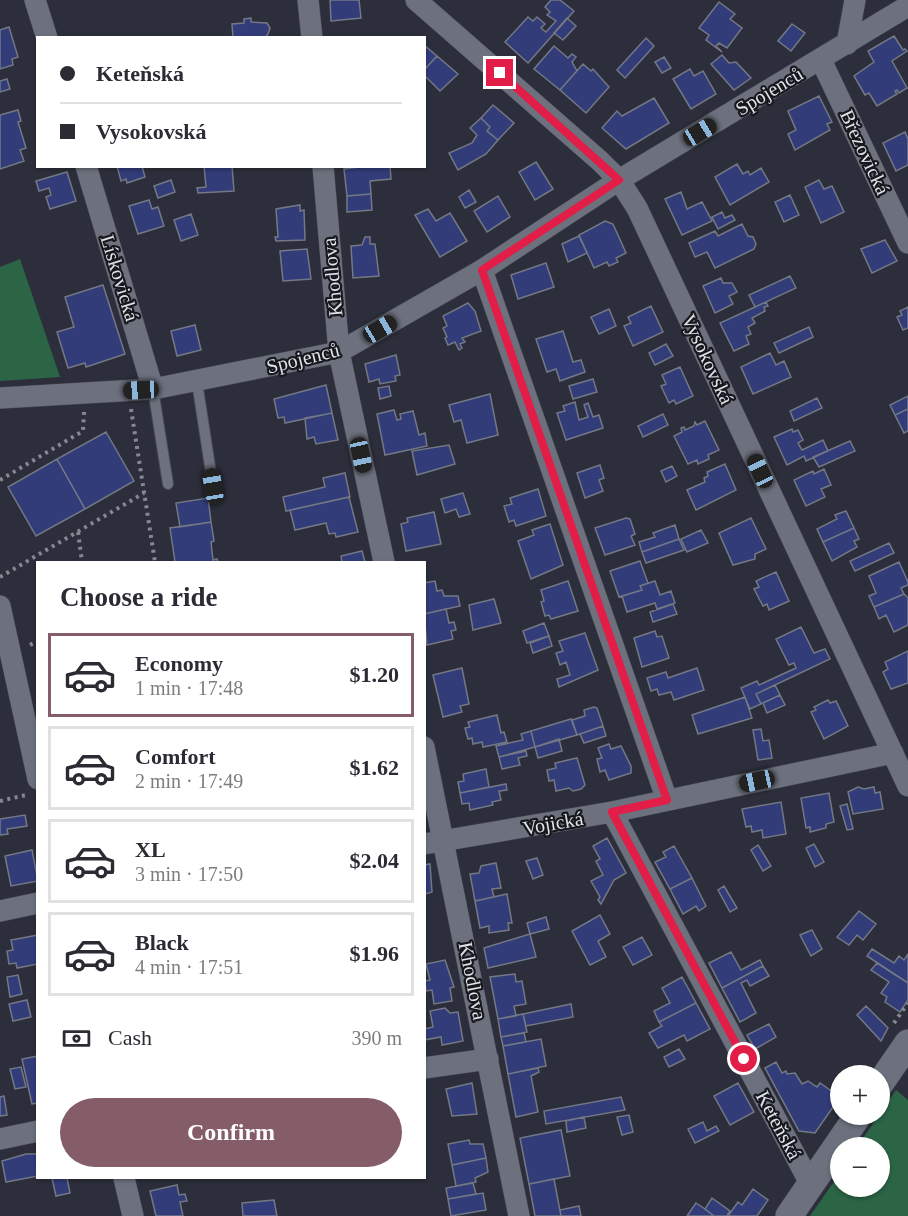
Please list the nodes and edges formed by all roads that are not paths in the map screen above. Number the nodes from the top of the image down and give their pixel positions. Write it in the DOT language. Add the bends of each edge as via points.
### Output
graph roads {
  1 [pos="35,0"];
  2 [pos="308,0"];
  3 [pos="416,0"];
  4 [pos="855,0"];
  5 [pos="908,6"];
  6 [pos="46,36"];
  7 [pos="312,36"];
  8 [pos="847,44"];
  9 [pos="821,60"];
  10 [pos="87,168"];
  11 [pos="323,168"];
  12 [pos="619,180"];
  13 [pos="908,243"];
  14 [pos="482,270"];
  15 [pos="339,352"];
  16 [pos="197,382"];
  17 [pos="153,389"];
  18 [pos="0,398"];
  19 [pos="168,484"];
  20 [pos="213,486"];
  21 [pos="384,561"];
  22 [pos="0,606"];
  23 [pos="893,753"];
  24 [pos="426,764"];
  25 [pos="33,786"];
  26 [pos="908,786"];
  27 [pos="667,800"];
  28 [pos="612,812"];
  29 [pos="435,843"];
  30 [pos="36,903"];
  31 [pos="0,911"];
  32 [pos="908,1043"];
  33 [pos="488,1059"];
  34 [pos="426,1068"];
  35 [pos="890,1069"];
  36 [pos="852,1125"];
  37 [pos="36,1131"];
  38 [pos="0,1139"];
  39 [pos="124,1179"];
  40 [pos="811,1185"];
  41 [pos="133,1216"];
  42 [pos="519,1216"];
  43 [pos="789,1216"];
  1 -- 6 [label="street"];
  2 -- 7 [label="street"];
  3 -- 12 [label="street, Vysokovská"];
  4 -- 8 [label="street"];
  5 -- 8 [label="street, Spojenců"];
  8 -- 9 [label="street, Spojenců"];
  9 -- 12 [label="street, Spojenců"];
  9 -- 13 [label="street, Březovická"];
  10 -- 17 [label="street, Lískovická"];
  11 -- 15 [label="street, Khodlova"];
  12 -- 14 [label="street, Spojenců"];
  12 -- 23 [label="street, Vysokovská" via="637,208"];
  14 -- 15 [label="street, Spojenců"];
  14 -- 27 [label="street"];
  15 -- 16 [label="street, Spojenců"];
  15 -- 21 [label="street, Khodlova"];
  16 -- 17 [label="street, Spojenců"];
  16 -- 20 [label="lane"];
  17 -- 18 [label="street, Spojenců"];
  17 -- 19 [label="lane"];
  22 -- 25 [label="street"];
  23 -- 26 [label="street, Vysokovská"];
  23 -- 27 [label="street, Vojická"];
  24 -- 29 [label="street, Khodlova"];
  27 -- 28 [label="street, Vojická"];
  28 -- 29 [label="street, Vojická"];
  28 -- 40 [label="street, Keteňská"];
  29 -- 33 [label="street, Khodlova"];
  30 -- 31 [label="street"];
  32 -- 35 [label="street"];
  33 -- 34 [label="street"];
  33 -- 42 [label="street, Khodlova"];
  36 -- 40 [label="street"];
  37 -- 38 [label="street"];
  39 -- 41 [label="street"];
  40 -- 43 [label="street"];
}
